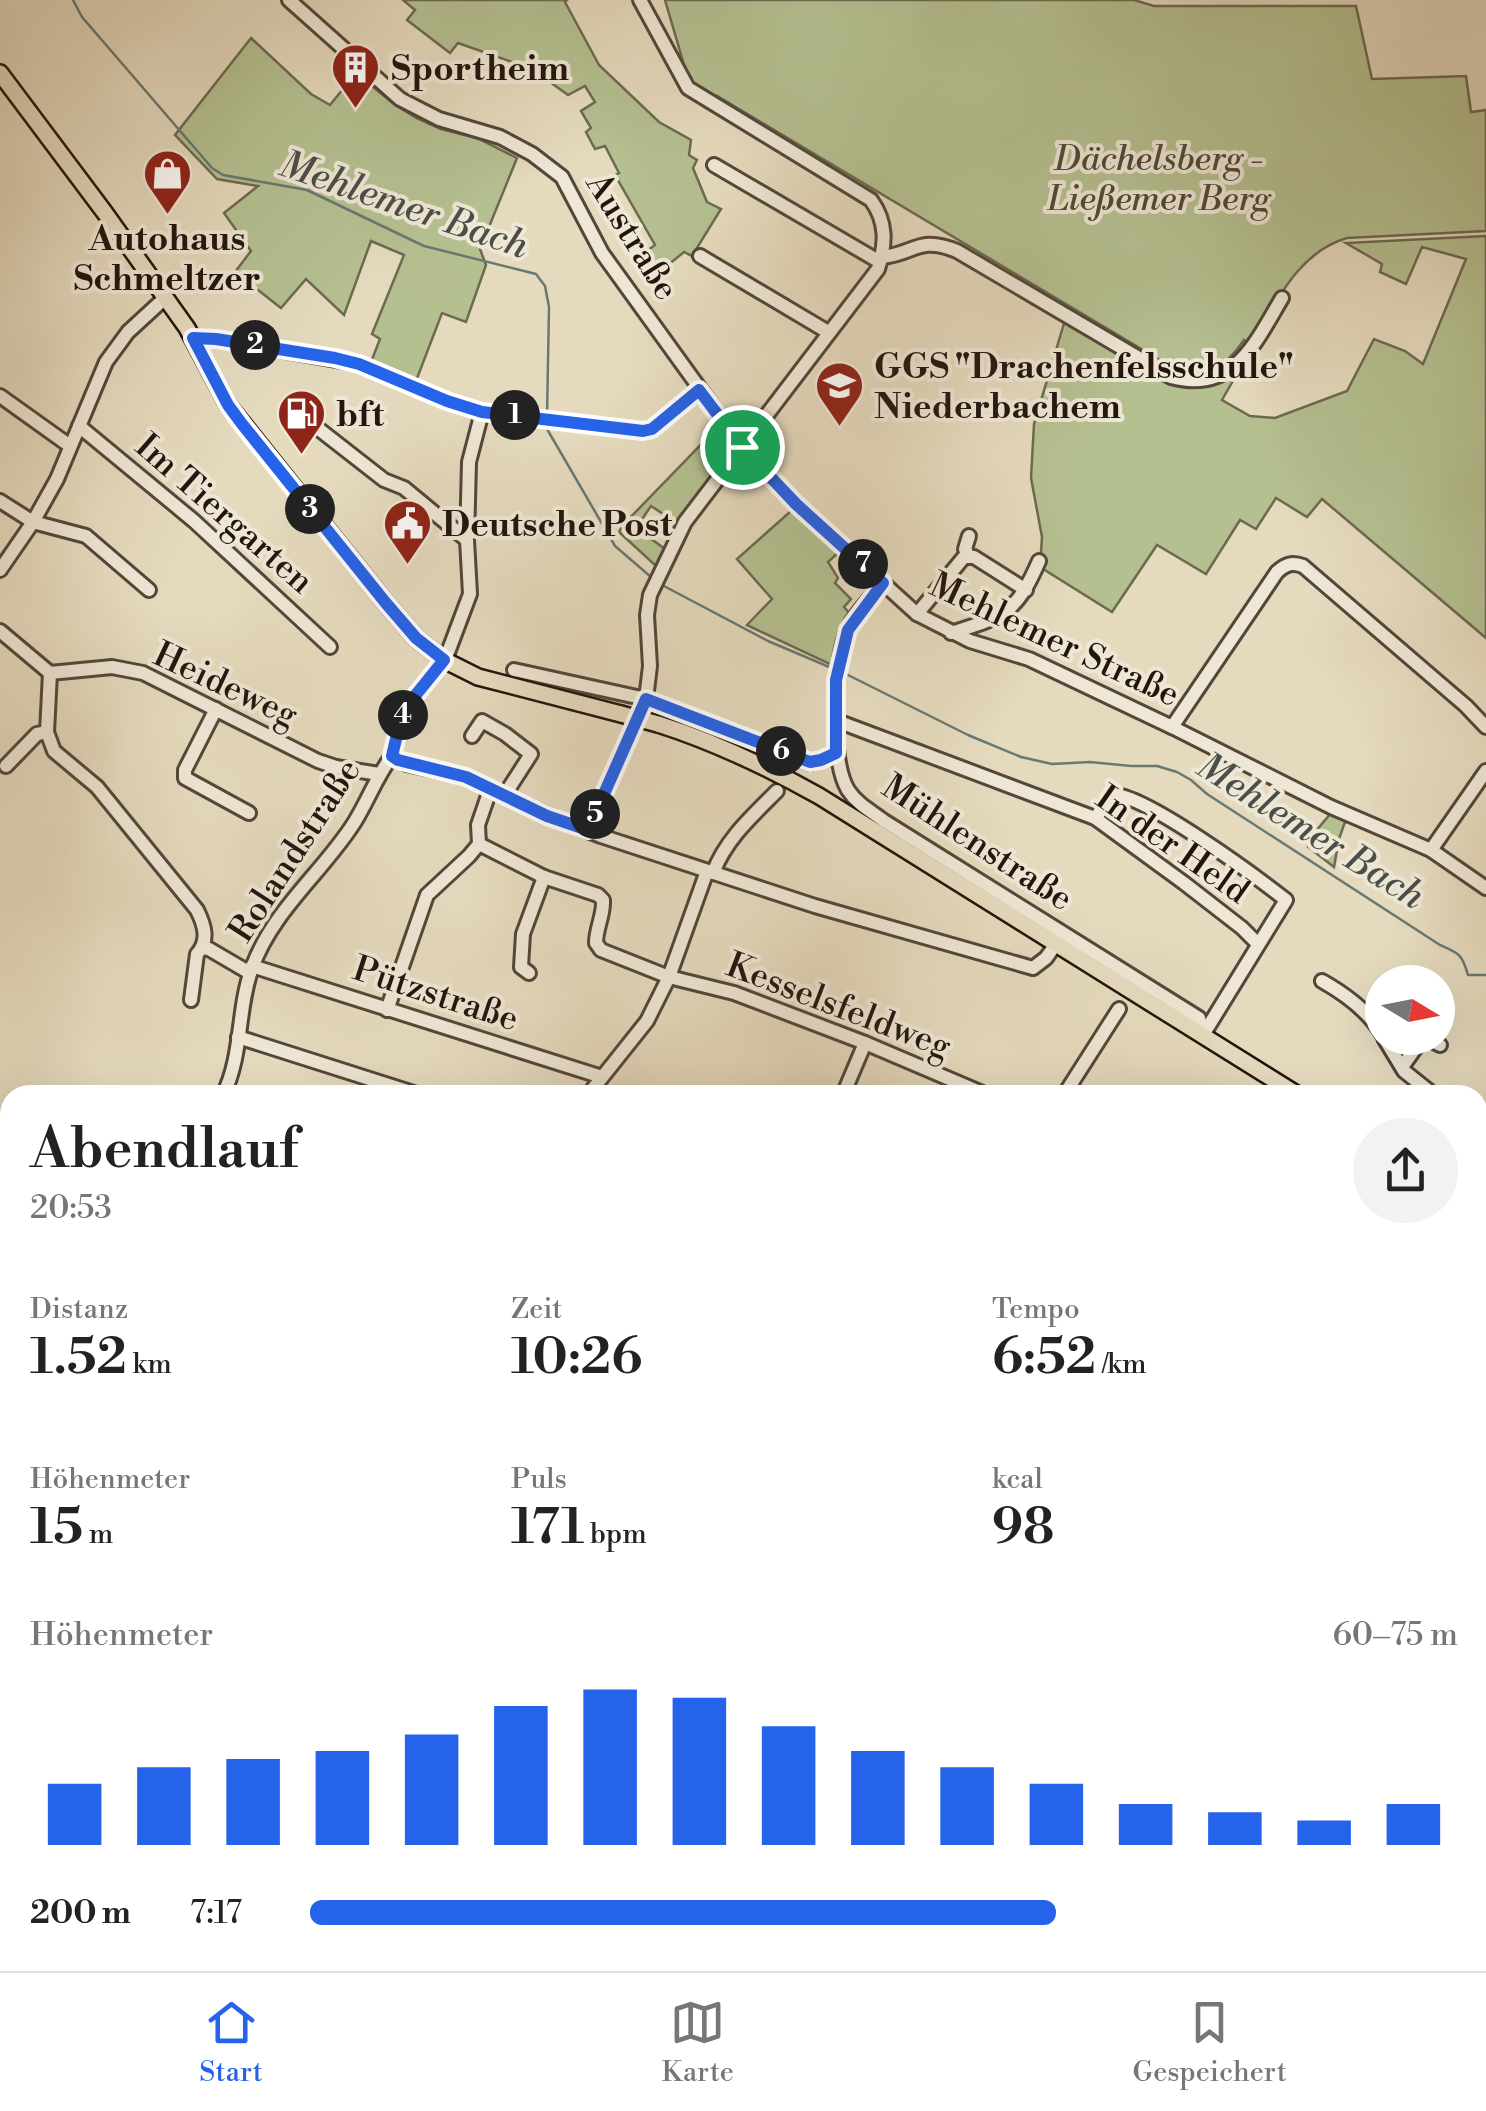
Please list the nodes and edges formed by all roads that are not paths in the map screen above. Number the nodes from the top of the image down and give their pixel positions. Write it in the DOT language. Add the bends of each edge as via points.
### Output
graph roads {
  1 [pos="289,0"];
  2 [pos="640,0"];
  3 [pos="1,77"];
  4 [pos="714,165"];
  5 [pos="700,256"];
  6 [pos="881,260"];
  7 [pos="166,298"];
  8 [pos="1282,298"];
  9 [pos="828,332"];
  10 [pos="193,338"];
  11 [pos="699,390"];
  12 [pos="0,396"];
  13 [pos="482,412"];
  14 [pos="311,423"];
  15 [pos="79,426"];
  16 [pos="70,446"];
  17 [pos="742,447"];
  18 [pos="0,501"];
  19 [pos="33,522"];
  20 [pos="968,536"];
  21 [pos="467,540"];
  22 [pos="969,557"];
  23 [pos="1039,562"];
  24 [pos="0,570"];
  25 [pos="883,583"];
  26 [pos="150,590"];
  27 [pos="1026,590"];
  28 [pos="917,614"];
  29 [pos="0,630"];
  30 [pos="951,632"];
  31 [pos="330,647"];
  32 [pos="444,660"];
  33 [pos="514,670"];
  34 [pos="50,673"];
  35 [pos="646,699"];
  36 [pos="216,709"];
  37 [pos="837,721"];
  38 [pos="1172,726"];
  39 [pos="1486,727"];
  40 [pos="46,732"];
  41 [pos="472,736"];
  42 [pos="836,753"];
  43 [pos="392,756"];
  44 [pos="6,766"];
  45 [pos="1486,772"];
  46 [pos="379,774"];
  47 [pos="490,790"];
  48 [pos="778,791"];
  49 [pos="504,796"];
  50 [pos="249,813"];
  51 [pos="1095,818"];
  52 [pos="588,830"];
  53 [pos="478,844"];
  54 [pos="1431,850"];
  55 [pos="710,872"];
  56 [pos="544,876"];
  57 [pos="1486,888"];
  58 [pos="1056,944"];
  59 [pos="1258,944"];
  60 [pos="203,948"];
  61 [pos="251,970"];
  62 [pos="529,973"];
  63 [pos="668,977"];
  64 [pos="1322,981"];
  65 [pos="191,1000"];
  66 [pos="1119,1009"];
  67 [pos="388,1010"];
  68 [pos="1365,1014"];
  69 [pos="1202,1035"];
  70 [pos="238,1037"];
  71 [pos="865,1043"];
  72 [pos="1395,1055"];
  73 [pos="1410,1055"];
  74 [pos="1402,1066"];
  75 [pos="602,1077"];
  76 [pos="228,1085"];
  77 [pos="389,1085"];
  78 [pos="596,1085"];
  79 [pos="847,1085"];
  80 [pos="964,1085"];
  81 [pos="1070,1085"];
  82 [pos="1282,1085"];
  83 [pos="1423,1085"];
  1 -- 11 [label="street, Austraße" via="400,100 500,137 562,177 602,253"];
  2 -- 6 [label="street" via="692,91 871,200 885,236"];
  3 -- 7 [label="main road"];
  4 -- 6 [label="street"];
  5 -- 9 [label="street"];
  6 -- 8 [label="street" via="932,244 958,251 1188,382 1240,364"];
  6 -- 9 [label="street"];
  7 -- 10 [label="main road"];
  7 -- 15 [label="street" via="106,362"];
  9 -- 17 [label="street"];
  10 -- 13 [label="street" via="359,364"];
  10 -- 32 [label="main road" via="242,424 385,602"];
  11 -- 13 [label="street" via="643,431"];
  11 -- 17 [label="street, Austraße"];
  12 -- 16 [label="street"];
  13 -- 21 [label="street" via="469,462"];
  14 -- 21 [label="street"];
  15 -- 16 [label="street"];
  15 -- 31 [label="street, Im Tiergarten"];
  16 -- 19 [label="street"];
  17 -- 25 [label="street, Mehlemer Straße"];
  17 -- 35 [label="street" via="685,522 652,588"];
  18 -- 19 [label="street"];
  19 -- 24 [label="street"];
  19 -- 26 [label="street" via="86,536"];
  20 -- 22 [label="street"];
  21 -- 32 [label="street" via="470,594"];
  22 -- 27 [label="street"];
  22 -- 28 [label="street"];
  23 -- 27 [label="street"];
  25 -- 28 [label="street, Mehlemer Straße"];
  25 -- 37 [label="street, Mühlenstraße" via="848,630"];
  27 -- 30 [label="street" via="1012,608"];
  28 -- 30 [label="street, Mehlemer Straße"];
  29 -- 34 [label="street"];
  30 -- 38 [label="street, Mehlemer Straße" via="1028,659"];
  32 -- 43 [label="street" via="406,707"];
  32 -- 58 [label="main road, bridge" via="490,681 658,724 762,764"];
  33 -- 35 [label="street"];
  34 -- 36 [label="street, Heideweg" via="112,667 142,673"];
  34 -- 40 [label="street"];
  35 -- 42 [label="street" via="810,762"];
  35 -- 52 [label="street"];
  36 -- 46 [label="street, Heideweg" via="318,761"];
  36 -- 50 [label="street" via="185,778"];
  37 -- 42 [label="street, Mühlenstraße"];
  37 -- 51 [label="street, In der Held"];
  38 -- 39 [label="street" via="1277,572 1293,563"];
  38 -- 54 [label="street, Mehlemer Straße"];
  40 -- 44 [label="street"];
  40 -- 60 [label="street" via="59,757 97,787 197,910"];
  41 -- 49 [label="street" via="482,721 531,754"];
  42 -- 69 [label="street, Mühlenstraße" via="857,802 1199,1018"];
  43 -- 46 [label="street, Rolandstraße"];
  43 -- 47 [label="street"];
  45 -- 54 [label="street"];
  46 -- 61 [label="street, Rolandstraße" via="353,825 276,920"];
  47 -- 49 [label="street"];
  47 -- 53 [label="street"];
  48 -- 55 [label="street"];
  49 -- 52 [label="street"];
  51 -- 59 [label="street, In der Held"];
  51 -- 59 [label="street" via="1107,800 1122,794 1265,883 1286,900"];
  52 -- 55 [label="street"];
  53 -- 56 [label="street"];
  53 -- 67 [label="street" via="427,894"];
  54 -- 57 [label="street, Mehlemer Straße"];
  55 -- 58 [label="street" via="1034,968"];
  55 -- 63 [label="street"];
  56 -- 62 [label="street" via="523,934 521,967"];
  56 -- 63 [label="street, Kesselsfeldweg" via="604,900 596,943 601,950"];
  58 -- 69 [label="main road"];
  59 -- 69 [label="street, In der Held"];
  60 -- 61 [label="street, Pützstraße"];
  60 -- 65 [label="street"];
  61 -- 67 [label="street, Pützstraße"];
  61 -- 70 [label="street, Rolandstraße"];
  63 -- 71 [label="street, Kesselsfeldweg" via="734,993"];
  63 -- 75 [label="street" via="647,1021"];
  64 -- 68 [label="street"];
  66 -- 81 [label="street"];
  67 -- 75 [label="street, Pützstraße"];
  69 -- 82 [label="main road"];
  70 -- 76 [label="street, Rolandstraße"];
  70 -- 77 [label="street"];
  71 -- 79 [label="street"];
  71 -- 80 [label="street, Kesselsfeldweg"];
  72 -- 74 [label="street"];
  73 -- 74 [label="street"];
  74 -- 83 [label="street"];
  75 -- 78 [label="street"];
}
